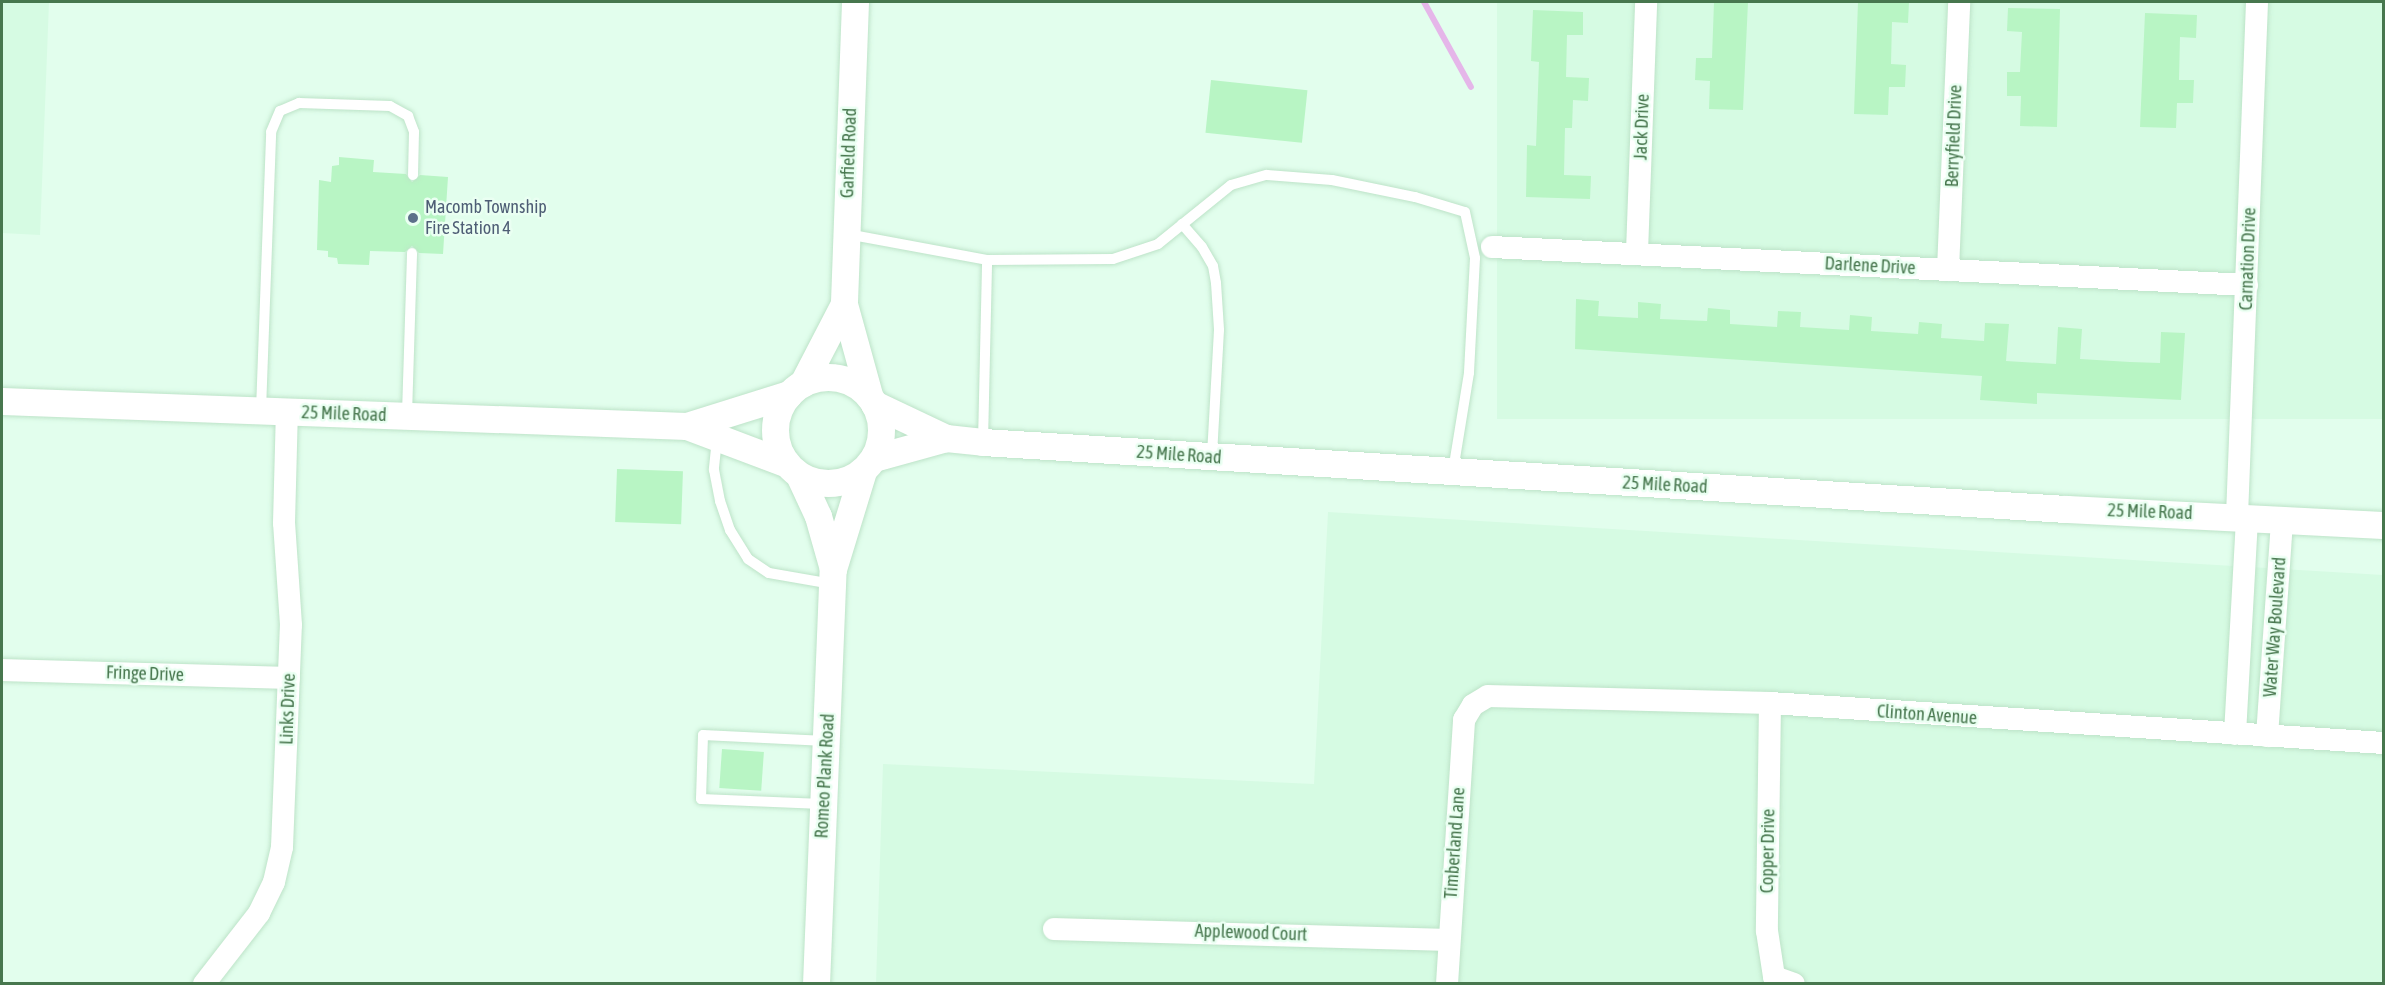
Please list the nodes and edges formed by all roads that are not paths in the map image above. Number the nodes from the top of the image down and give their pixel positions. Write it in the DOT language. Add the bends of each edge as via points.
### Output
graph roads {
  1 [pos="855,2"];
  2 [pos="1646,2"];
  3 [pos="1959,2"];
  4 [pos="2257,2"];
  5 [pos="413,175"];
  6 [pos="1182,224"];
  7 [pos="846,234"];
  8 [pos="1492,247"];
  9 [pos="1637,252"];
  10 [pos="412,253"];
  11 [pos="987,260"];
  12 [pos="1948,270"];
  13 [pos="2247,285"];
  14 [pos="844,304"];
  15 [pos="796,388"];
  16 [pos="872,399"];
  17 [pos="2,401"];
  18 [pos="274,411"];
  19 [pos="407,416"];
  20 [pos="687,426"];
  21 [pos="946,438"];
  22 [pos="717,439"];
  23 [pos="982,442"];
  24 [pos="1212,457"];
  25 [pos="868,465"];
  26 [pos="792,469"];
  27 [pos="1453,472"];
  28 [pos="2242,516"];
  29 [pos="2282,519"];
  30 [pos="2384,525"];
  31 [pos="833,576"];
  32 [pos="2,670"];
  33 [pos="289,678"];
  34 [pos="1770,703"];
  35 [pos="1473,705"];
  36 [pos="2235,734"];
  37 [pos="2267,736"];
  38 [pos="826,741"];
  39 [pos="2384,743"];
  40 [pos="824,804"];
  41 [pos="1054,929"];
  42 [pos="1448,940"];
  43 [pos="204,984"];
  44 [pos="816,984"];
  45 [pos="1447,984"];
  46 [pos="1794,984"];
  1 -- 7 [label="street, Garfield Road"];
  2 -- 9 [label="street, Jack Drive"];
  3 -- 12 [label="street, Berryfield Drive"];
  4 -- 13 [label="street, Carnation Drive"];
  5 -- 18 [label="lane" via="414,132 408,116 390,106 300,103 280,111 271,132"];
  6 -- 11 [label="lane" via="1158,243 1113,259"];
  6 -- 24 [label="lane" via="1207,256 1216,283 1219,330"];
  6 -- 27 [label="lane" via="1231,185 1267,175 1332,180 1415,196 1465,212 1475,258 1469,374"];
  7 -- 11 [label="lane"];
  7 -- 14 [label="street, Garfield Road"];
  8 -- 9 [label="street, Darlene Drive"];
  9 -- 12 [label="street, Darlene Drive"];
  10 -- 19 [label="lane"];
  11 -- 23 [label="lane"];
  12 -- 13 [label="street, Darlene Drive"];
  13 -- 28 [label="street, Carnation Drive"];
  14 -- 15 [label="street, Garfield Road"];
  14 -- 16 [label="street, Garfield Road"];
  15 -- 16 [label="street" via="821,377 840,378"];
  15 -- 20 [label="street, 25 Mile Road"];
  15 -- 26 [label="street" via="779,409 775,428 777,446"];
  16 -- 21 [label="street, 25 Mile Road"];
  16 -- 25 [label="street" via="882,426"];
  17 -- 18 [label="street, 25 Mile Road"];
  18 -- 19 [label="street, 25 Mile Road"];
  18 -- 33 [label="street, Links Drive" via="291,625"];
  19 -- 20 [label="street, 25 Mile Road"];
  20 -- 22 [label="street, 25 Mile Road"];
  21 -- 23 [label="street, 25 Mile Road"];
  21 -- 25 [label="street, 25 Mile Road"];
  22 -- 26 [label="street, 25 Mile Road"];
  22 -- 31 [label="lane" via="714,470 720,501 730,530 748,559 769,573"];
  23 -- 24 [label="street, 25 Mile Road"];
  24 -- 27 [label="street, 25 Mile Road"];
  25 -- 26 [label="street" via="832,483"];
  25 -- 31 [label="street, Romeo Plank Road"];
  26 -- 31 [label="street, Romeo Plank Road" via="818,516"];
  27 -- 28 [label="street, 25 Mile Road"];
  28 -- 29 [label="street, 25 Mile Road"];
  28 -- 36 [label="street, Water Way Boulevard"];
  29 -- 30 [label="street, 25 Mile Road"];
  29 -- 37 [label="street, Water Way Boulevard"];
  31 -- 38 [label="street, Romeo Plank Road"];
  32 -- 33 [label="street, Fringe Drive"];
  33 -- 43 [label="street, Links Drive" via="282,847 274,882 259,913"];
  34 -- 35 [label="street, Clinton Avenue" via="1512,694 1488,696"];
  34 -- 36 [label="street, Clinton Avenue"];
  34 -- 46 [label="street, Copper Drive" via="1767,931 1774,977"];
  35 -- 42 [label="street, Timberland Lane" via="1464,720"];
  36 -- 37 [label="street, Clinton Avenue"];
  37 -- 39 [label="street, Clinton Avenue"];
  38 -- 40 [label="street, Romeo Plank Road"];
  38 -- 40 [label="lane" via="703,735 701,798"];
  40 -- 44 [label="street, Romeo Plank Road"];
  41 -- 42 [label="street, Applewood Court"];
  42 -- 45 [label="street, Timberland Lane"];
}
